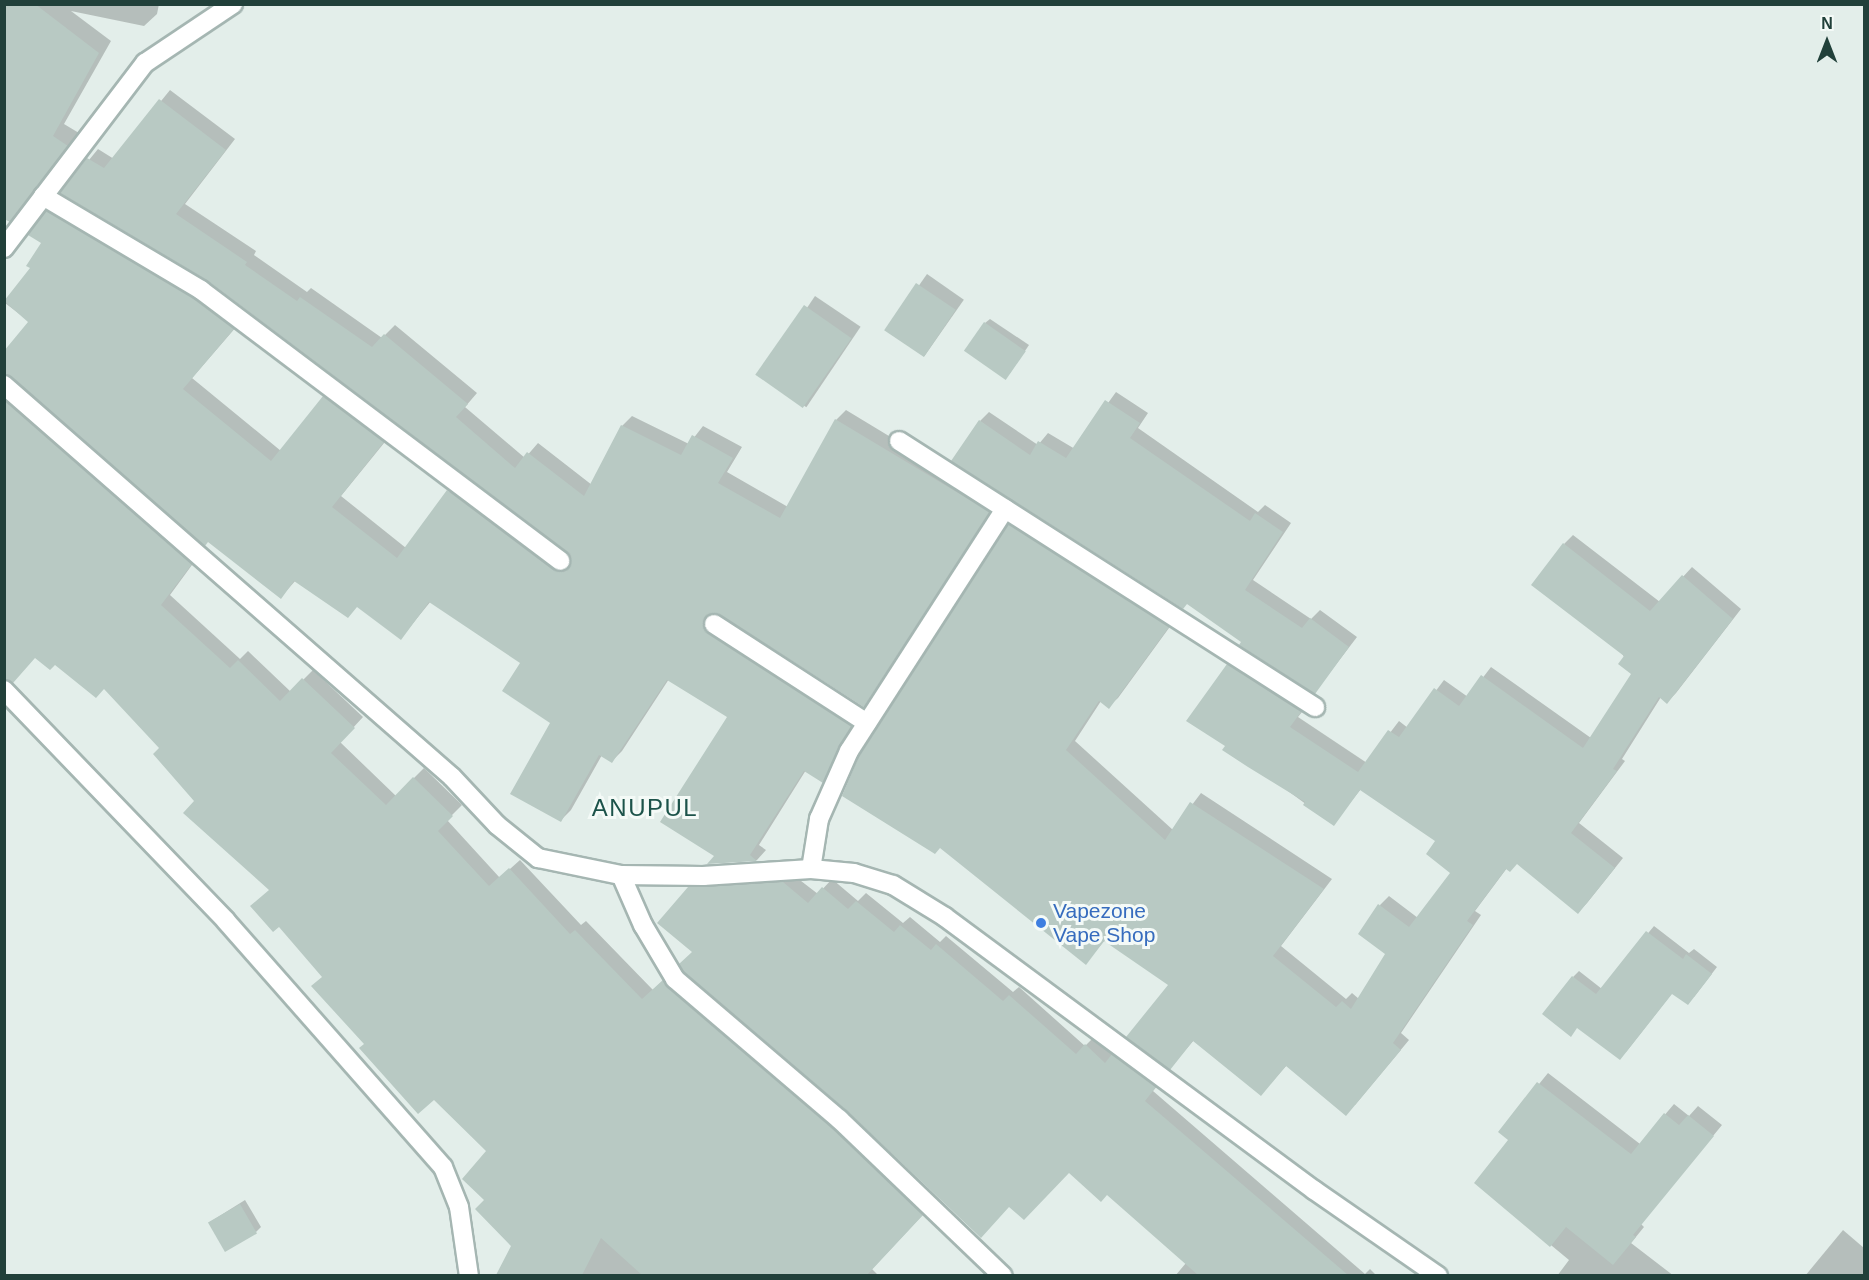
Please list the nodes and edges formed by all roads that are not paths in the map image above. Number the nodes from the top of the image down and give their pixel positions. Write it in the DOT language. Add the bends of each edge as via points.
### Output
graph roads {
  1 [pos="233,4"];
  2 [pos="43,196"];
  3 [pos="4,248"];
  4 [pos="4,385"];
  5 [pos="899,441"];
  6 [pos="1005,509"];
  7 [pos="560,561"];
  8 [pos="714,624"];
  9 [pos="4,690"];
  10 [pos="1315,707"];
  11 [pos="867,723"];
  12 [pos="811,869"];
  13 [pos="621,875"];
  14 [pos="469,1275"];
  15 [pos="1003,1275"];
  16 [pos="1438,1275"];
  1 -- 2 [label="street" via="145,63"];
  2 -- 3 [label="street"];
  2 -- 7 [label="street" via="201,290"];
  4 -- 13 [label="street" via="452,777 497,825 538,858"];
  5 -- 6 [label="street"];
  6 -- 10 [label="street"];
  6 -- 11 [label="street"];
  8 -- 11 [label="street"];
  9 -- 14 [label="street" via="226,921 443,1167 459,1207"];
  11 -- 12 [label="street" via="849,751 819,819"];
  12 -- 13 [label="street" via="703,876"];
  12 -- 16 [label="street" via="854,873 893,885 945,917 1314,1190"];
  13 -- 15 [label="street" via="643,926 675,979 839,1119"];
}
